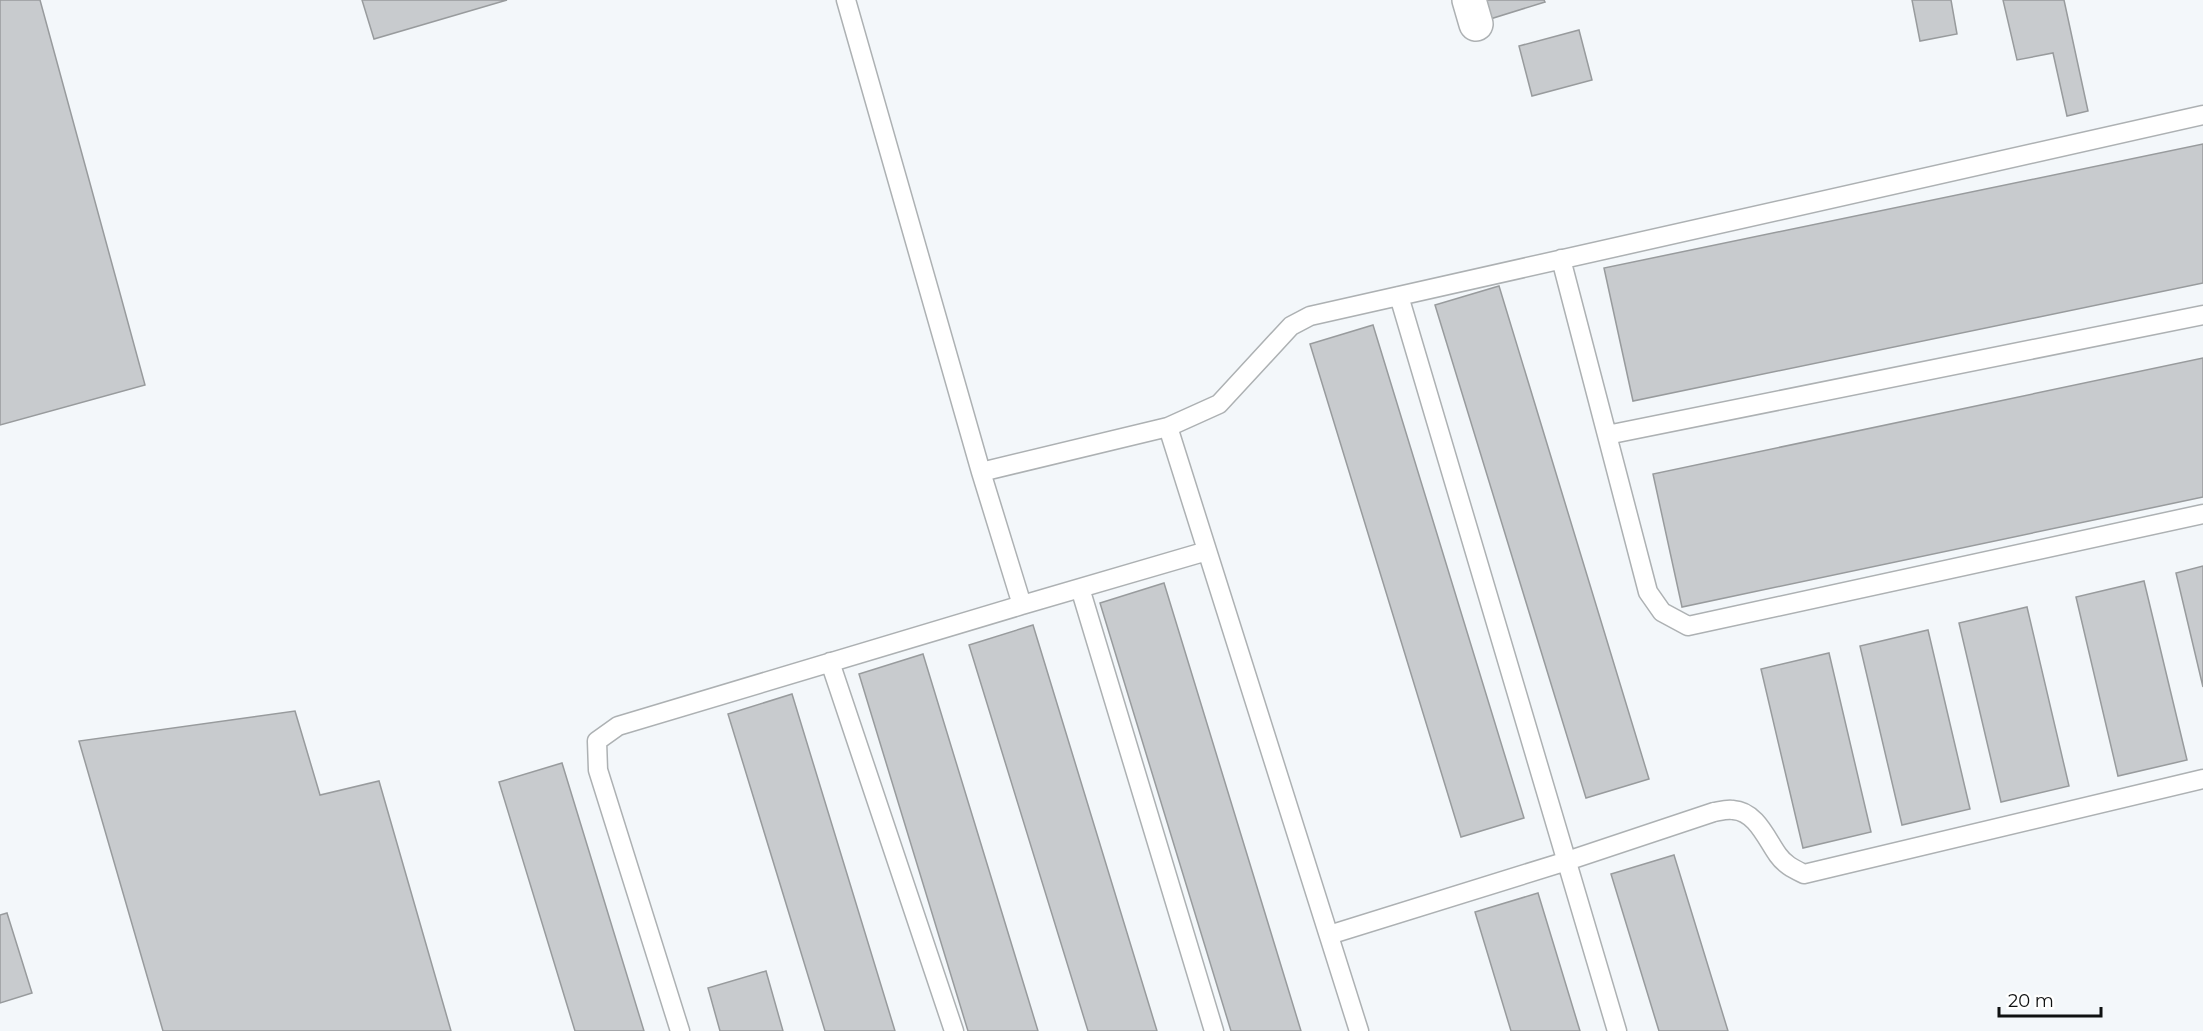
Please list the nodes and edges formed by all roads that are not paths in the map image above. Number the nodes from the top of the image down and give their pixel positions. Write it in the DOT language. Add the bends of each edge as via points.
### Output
graph roads {
  1 [pos="846,0"];
  2 [pos="2203,115"];
  3 [pos="1561,259"];
  4 [pos="1399,296"];
  5 [pos="2203,315"];
  6 [pos="1168,427"];
  7 [pos="1607,435"];
  8 [pos="981,472"];
  9 [pos="2203,514"];
  10 [pos="1207,551"];
  11 [pos="1080,588"];
  12 [pos="1022,605"];
  13 [pos="830,662"];
  14 [pos="2203,778"];
  15 [pos="1567,861"];
  16 [pos="1329,935"];
  17 [pos="680,1031"];
  18 [pos="954,1031"];
  19 [pos="1214,1031"];
  20 [pos="1359,1031"];
  21 [pos="1617,1031"];
  1 -- 8 [label="lane"];
  2 -- 3 [label="lane"];
  3 -- 4 [label="lane"];
  3 -- 7 [label="lane"];
  4 -- 6 [label="lane" via="1310,316 1291,326 1219,404"];
  4 -- 15 [label="lane"];
  5 -- 7 [label="lane"];
  6 -- 8 [label="lane"];
  6 -- 10 [label="lane"];
  7 -- 9 [label="lane" via="1648,592 1662,612 1688,626"];
  8 -- 12 [label="lane"];
  10 -- 11 [label="lane"];
  10 -- 16 [label="lane"];
  11 -- 12 [label="lane"];
  11 -- 19 [label="lane"];
  12 -- 13 [label="lane"];
  13 -- 17 [label="lane" via="618,726 597,741 598,770"];
  13 -- 18 [label="lane"];
  14 -- 15 [label="lane" via="1804,874 1790,868 1751,818 1735,810 1714,812"];
  15 -- 16 [label="lane"];
  15 -- 21 [label="lane"];
  16 -- 20 [label="lane"];
}
